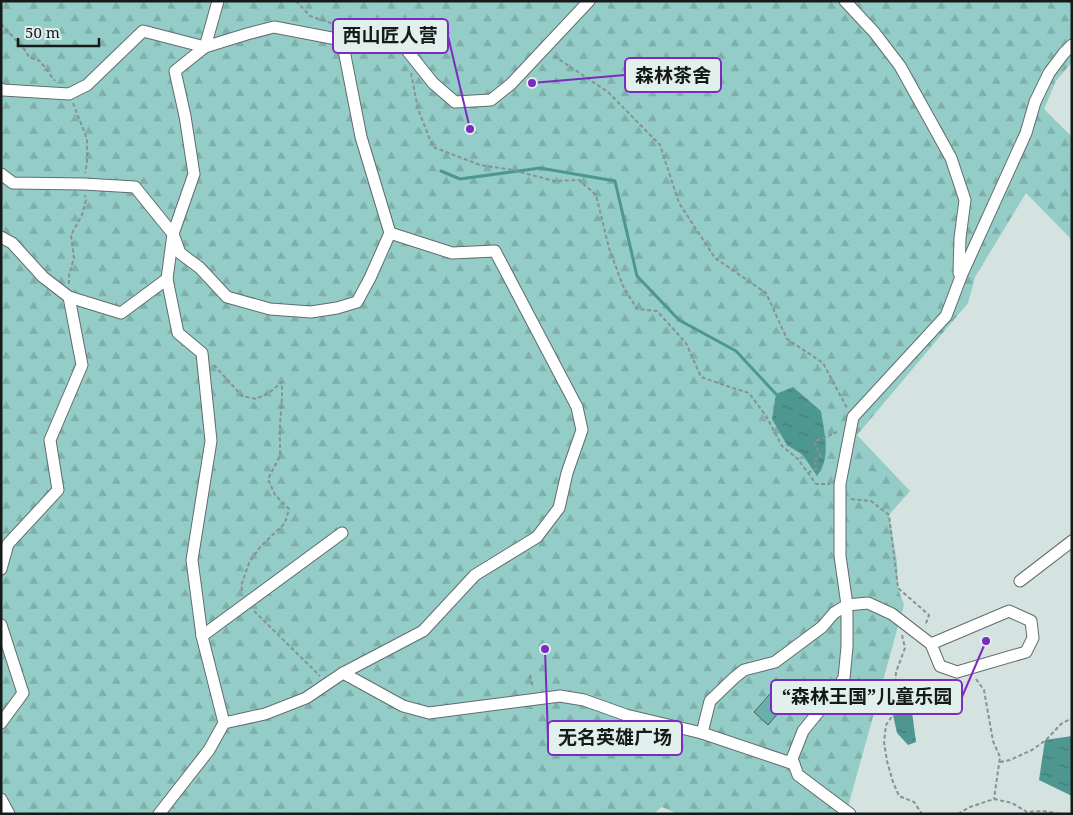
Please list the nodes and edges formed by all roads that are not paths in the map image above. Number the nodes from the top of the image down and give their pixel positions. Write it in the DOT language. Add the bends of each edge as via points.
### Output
graph roads {
  1 [pos="218,1"];
  2 [pos="589,1"];
  3 [pos="844,1"];
  4 [pos="342,40"];
  5 [pos="1072,45"];
  6 [pos="205,46"];
  7 [pos="1,88"];
  8 [pos="1,174"];
  9 [pos="390,233"];
  10 [pos="173,234"];
  11 [pos="1,237"];
  12 [pos="167,279"];
  13 [pos="959,280"];
  14 [pos="69,297"];
  15 [pos="342,533"];
  16 [pos="1072,542"];
  17 [pos="1,569"];
  18 [pos="1020,581"];
  19 [pos="847,605"];
  20 [pos="1,625"];
  21 [pos="202,636"];
  22 [pos="926,641"];
  23 [pos="343,673"];
  24 [pos="1,723"];
  25 [pos="224,723"];
  26 [pos="702,733"];
  27 [pos="794,764"];
  28 [pos="1,799"];
  29 [pos="9,814"];
  30 [pos="159,814"];
  31 [pos="850,814"];
  1 -- 6 [label="street"];
  2 -- 4 [label="street" via="511,84 491,100 455,102 433,83 398,39"];
  3 -- 13 [label="street" via="900,66 951,158 965,200"];
  4 -- 6 [label="street" via="274,27"];
  4 -- 9 [label="street" via="360,137"];
  5 -- 13 [label="street" via="1048,73 1026,133"];
  6 -- 7 [label="street" via="144,31 87,85 69,94"];
  6 -- 10 [label="street" via="176,71 194,174"];
  8 -- 10 [label="street" via="13,183 135,187"];
  9 -- 10 [label="street" via="357,302 311,312 270,309 227,297 200,268 180,253"];
  9 -- 23 [label="street" via="452,253 495,251 577,407 582,430 559,508 537,537 476,575 423,631"];
  10 -- 12 [label="street"];
  11 -- 14 [label="street" via="12,243 43,277"];
  12 -- 14 [label="street" via="121,313"];
  12 -- 21 [label="street" via="178,333 202,353 210,441 192,560"];
  13 -- 19 [label="street" via="946,316 852,417 840,484 840,556"];
  14 -- 17 [label="street" via="82,365 50,440 58,490 8,544"];
  15 -- 21 [label="street"];
  16 -- 18 [label="street"];
  19 -- 22 [label="street" via="868,603 892,614"];
  19 -- 26 [label="street" via="775,662 744,670 734,678 710,701"];
  19 -- 27 [label="street" via="844,678 803,731 792,759"];
  20 -- 24 [label="street" via="23,693"];
  21 -- 25 [label="street"];
  22 -- 22 [label="street" via="1009,611 1031,621 1033,638 1026,652 957,672 940,666"];
  23 -- 25 [label="street" via="306,698 265,714"];
  23 -- 26 [label="street" via="403,706 428,713 560,696"];
  25 -- 30 [label="street" via="209,750"];
  26 -- 27 [label="street"];
  27 -- 31 [label="street" via="798,775"];
  28 -- 29 [label="street"];
}
